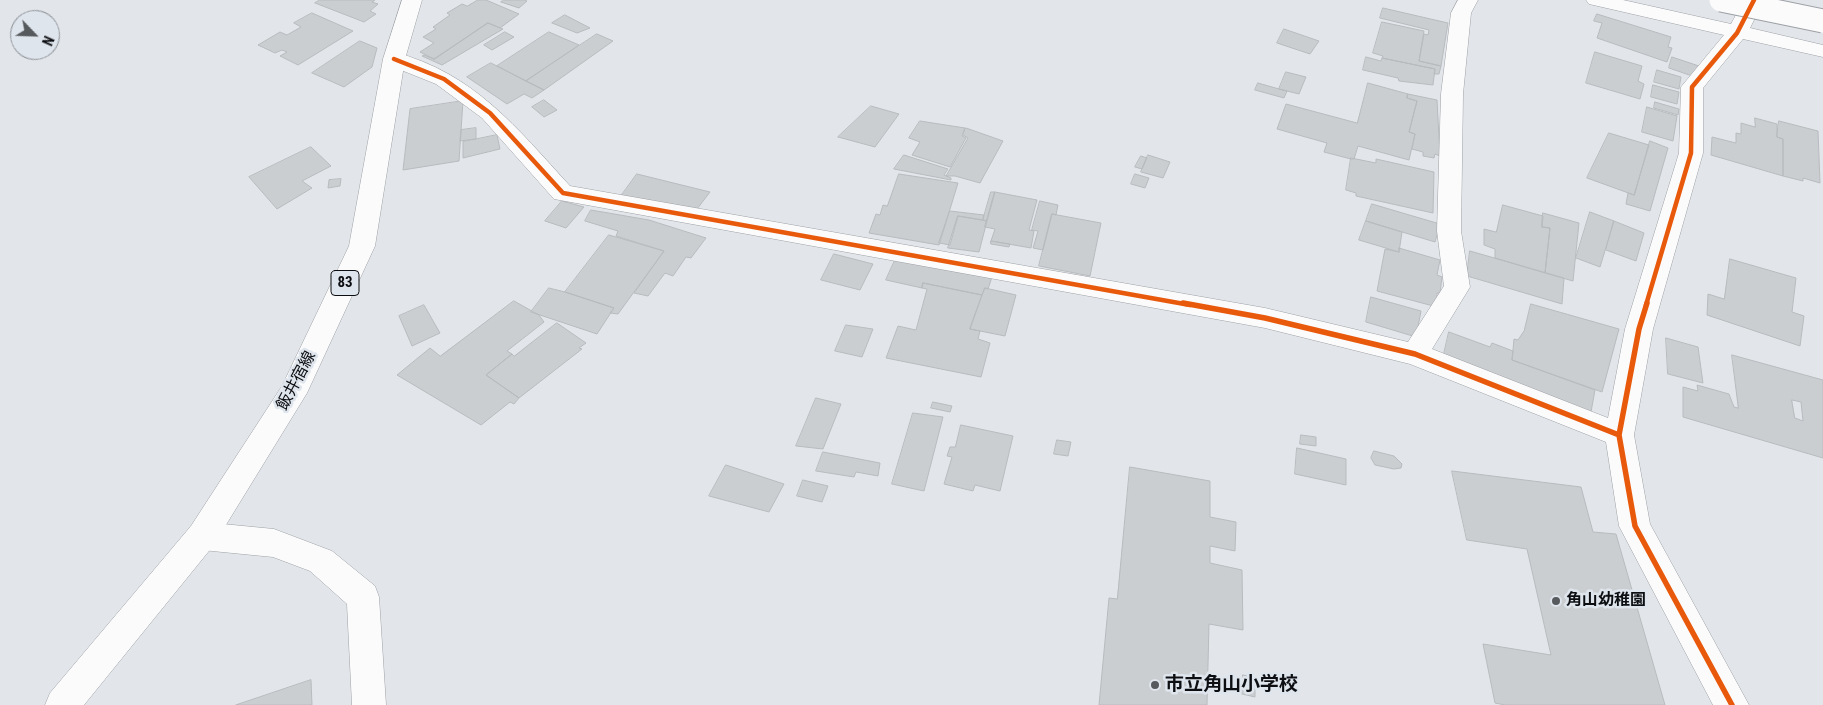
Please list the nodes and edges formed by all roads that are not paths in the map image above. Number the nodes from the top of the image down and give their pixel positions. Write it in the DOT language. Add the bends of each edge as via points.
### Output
graph roads {
  1 [pos="412,0"];
  2 [pos="1468,0"];
  3 [pos="1596,0"];
  4 [pos="1721,0"];
  5 [pos="1754,0"];
  6 [pos="1823,21"];
  7 [pos="1736,33"];
  8 [pos="1823,51"];
  9 [pos="394,59"];
  10 [pos="1415,354"];
  11 [pos="1619,434"];
  12 [pos="202,536"];
  13 [pos="62,705"];
  14 [pos="369,705"];
  15 [pos="1732,705"];
  1 -- 9 [label="main road, 飯井宿線 / 83"];
  2 -- 10 [label="main road" via="1461,13 1452,94 1449,231 1457,287"];
  3 -- 7 [label="main road"];
  4 -- 6 [label="main road, bridge"];
  5 -- 7 [label="main road"];
  7 -- 8 [label="main road"];
  7 -- 11 [label="main road" via="1692,86 1691,153 1639,329"];
  9 -- 10 [label="main road" via="444,79 490,113 563,192 1255,316"];
  9 -- 12 [label="main road, 飯井宿線 / 83" via="362,246 293,393"];
  10 -- 11 [label="main road"];
  11 -- 15 [label="main road" via="1635,526"];
  12 -- 13 [label="main road, 飯井宿線 / 83"];
  12 -- 14 [label="main road" via="274,543 321,561 363,597"];
}
